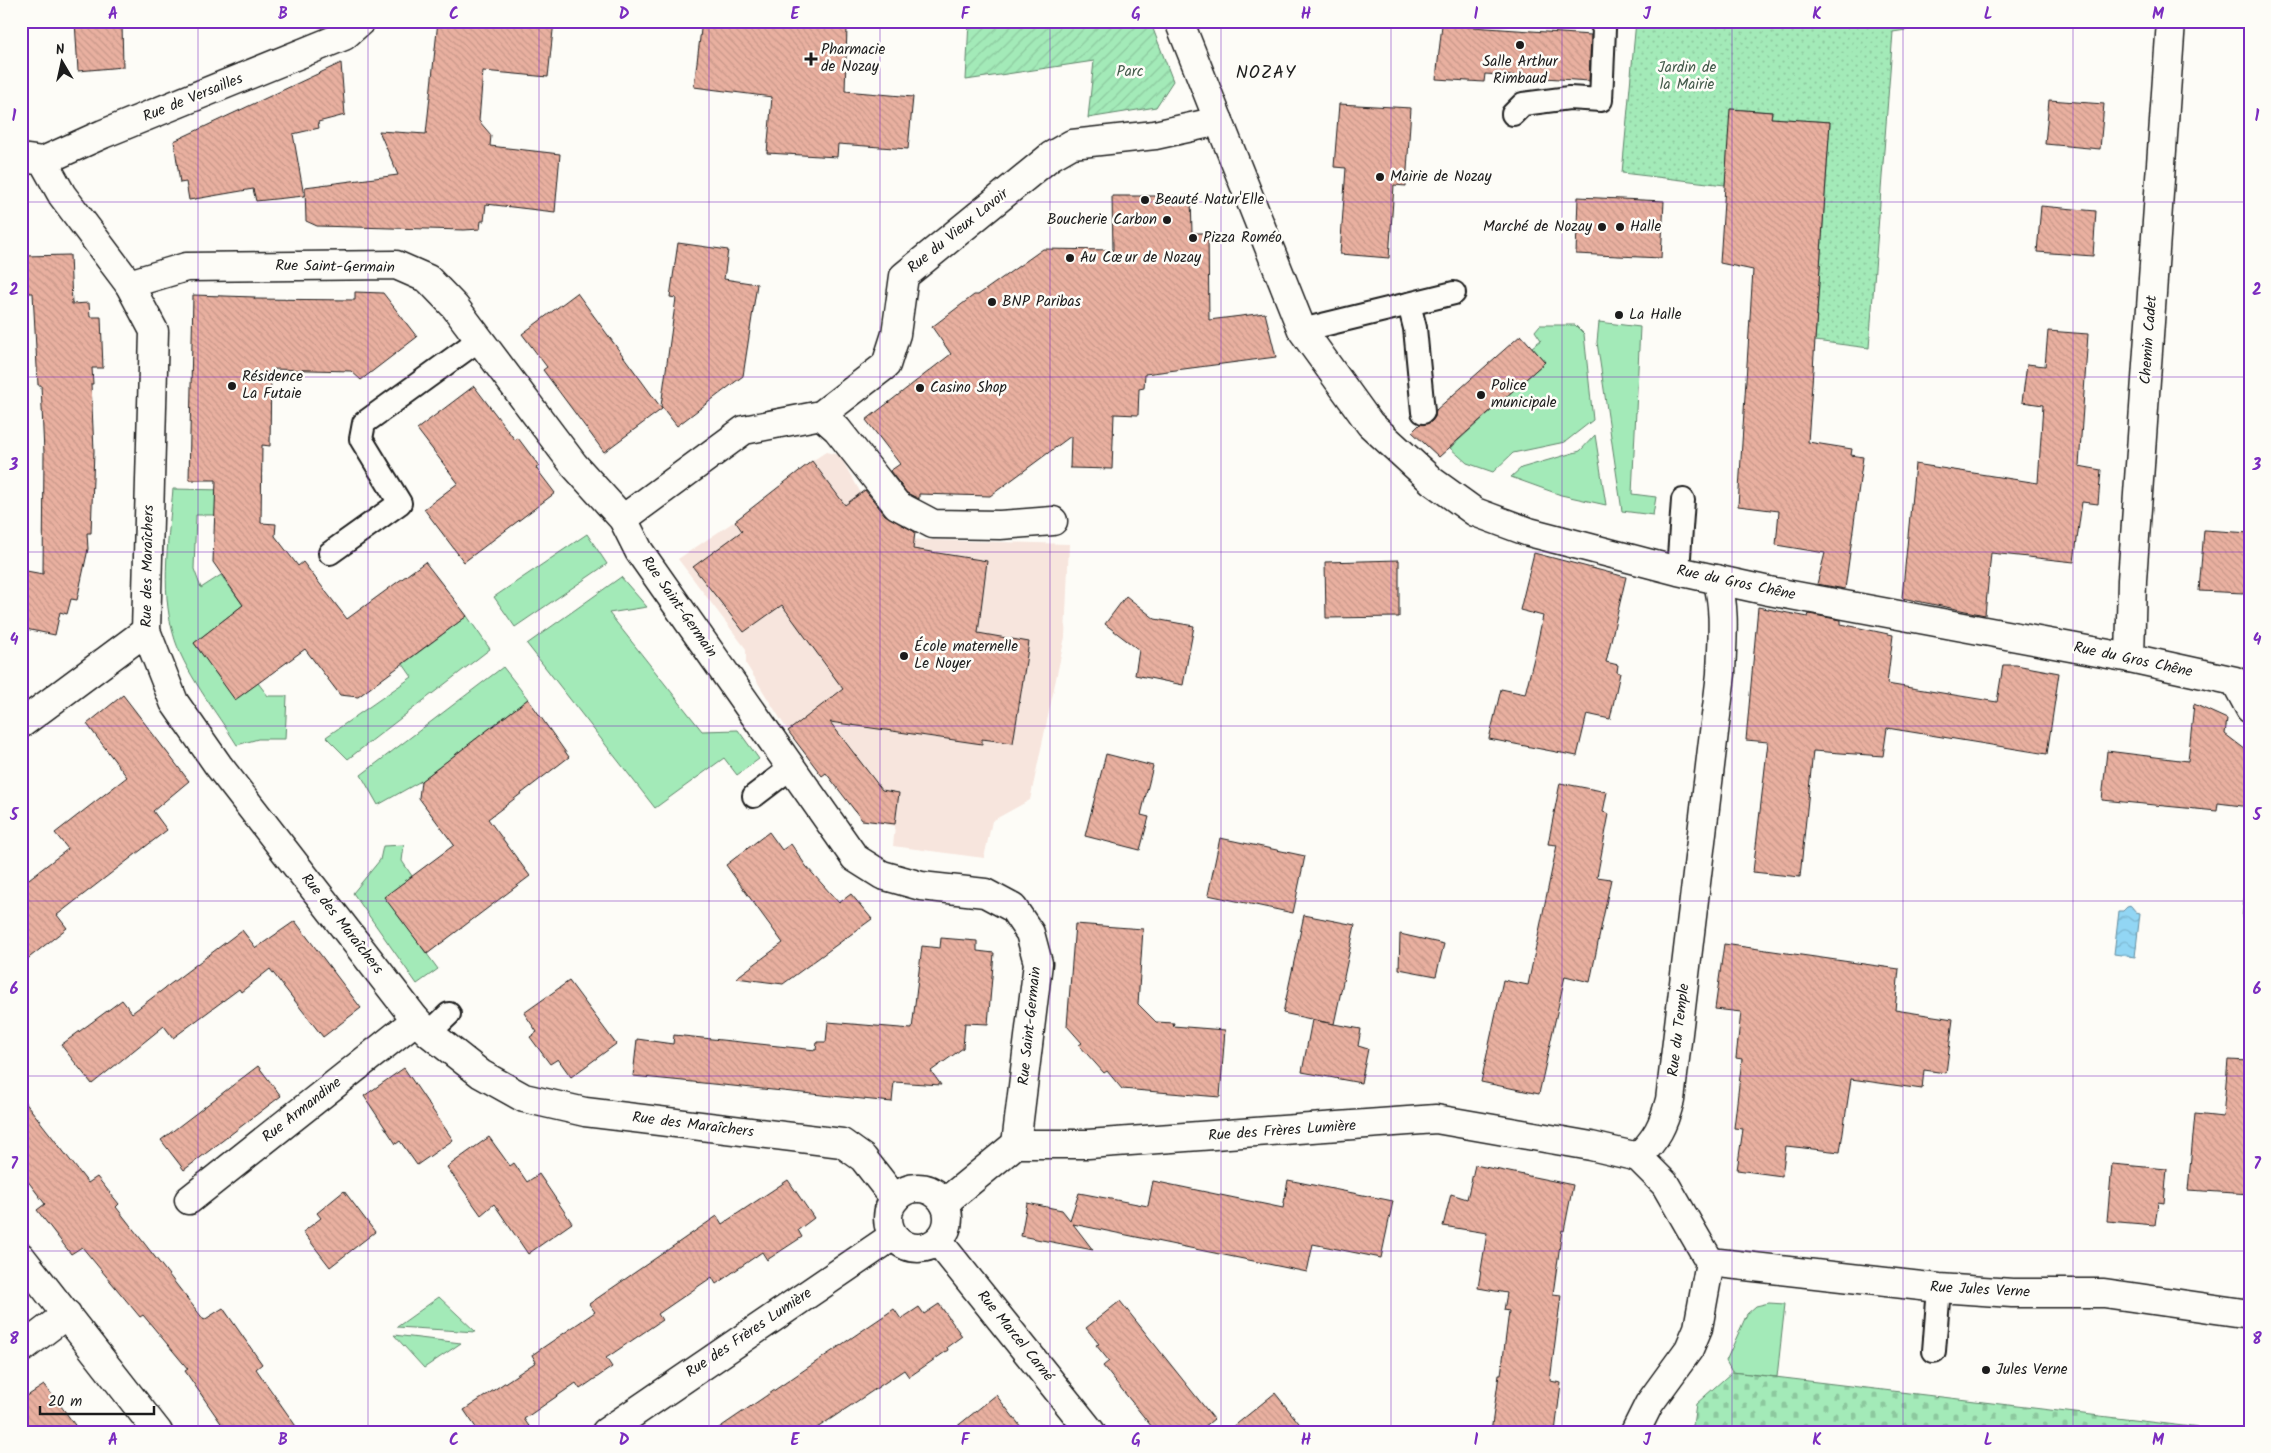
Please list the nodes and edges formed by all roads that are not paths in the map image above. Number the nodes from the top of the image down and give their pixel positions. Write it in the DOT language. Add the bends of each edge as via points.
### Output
graph roads {
  1 [pos="361,21"];
  2 [pos="1179,21"];
  3 [pos="1600,21"];
  4 [pos="2171,21"];
  5 [pos="1513,114"];
  6 [pos="1219,120"];
  7 [pos="32,160"];
  8 [pos="129,284"];
  9 [pos="1454,293"];
  10 [pos="1409,304"];
  11 [pos="1302,330"];
  12 [pos="480,339"];
  13 [pos="1423,412"];
  14 [pos="821,415"];
  15 [pos="1683,500"];
  16 [pos="1052,521"];
  17 [pos="626,525"];
  18 [pos="330,553"];
  19 [pos="1678,571"];
  20 [pos="1717,579"];
  21 [pos="146,631"];
  22 [pos="2130,658"];
  23 [pos="2242,683"];
  24 [pos="2250,709"];
  25 [pos="21,724"];
  26 [pos="792,768"];
  27 [pos="754,796"];
  28 [pos="449,1014"];
  29 [pos="422,1026"];
  30 [pos="1016,1144"];
  31 [pos="1638,1158"];
  32 [pos="895,1199"];
  33 [pos="189,1200"];
  34 [pos="944,1203"];
  35 [pos="893,1236"];
  36 [pos="938,1241"];
  37 [pos="21,1257"];
  38 [pos="1710,1262"];
  39 [pos="1939,1288"];
  40 [pos="67,1314"];
  41 [pos="2250,1314"];
  42 [pos="21,1349"];
  43 [pos="1934,1351"];
  44 [pos="158,1432"];
  45 [pos="606,1432"];
  46 [pos="1091,1432"];
  47 [pos="1635,1432"];
  1 -- 7 [label="street, Rue de Versailles" via="344,36"];
  2 -- 6 [label="street, Rue du Gros Chêne"];
  3 -- 5 [label="lane" via="1604,29 1601,100 1569,98 1523,104"];
  4 -- 22 [label="street, Chemin Cadet" via="2133,570"];
  6 -- 11 [label="street, Rue du Gros Chêne"];
  6 -- 14 [label="street, Rue du Vieux Lavoir" via="1155,135 1072,144 1051,156 904,276 896,334 886,365"];
  7 -- 8 [label="street, Rue des Maraîchers"];
  8 -- 12 [label="street, Rue Saint-Germain" via="186,267 396,265 428,278"];
  8 -- 21 [label="street, Rue des Maraîchers" via="154,331"];
  9 -- 10 [label="lane"];
  10 -- 11 [label="lane"];
  10 -- 13 [label="lane" via="1416,328"];
  11 -- 19 [label="street, Rue du Gros Chêne" via="1370,424 1432,481 1475,512 1530,532"];
  12 -- 17 [label="street, Rue Saint-Germain" via="574,465"];
  12 -- 18 [label="lane" via="364,423 361,439 400,503"];
  14 -- 16 [label="street" via="838,429 897,505 933,524 1000,525"];
  14 -- 17 [label="street, Rue du Vieux Lavoir" via="744,430"];
  15 -- 19 [label="lane"];
  17 -- 26 [label="street, Rue Saint-Germain" via="639,551"];
  19 -- 20 [label="street, Rue du Gros Chêne"];
  20 -- 22 [label="street, Rue du Gros Chêne"];
  20 -- 31 [label="street, Rue du Temple" via="1724,617 1721,674 1670,1100 1655,1139"];
  21 -- 25 [label="street"];
  21 -- 29 [label="street, Rue des Maraîchers" via="174,702 218,764"];
  22 -- 23 [label="street, Rue du Gros Chêne"];
  23 -- 24 [label="street"];
  26 -- 27 [label="lane"];
  26 -- 30 [label="street, Rue Saint-Germain" via="855,858 882,875 921,886 985,893 1013,908 1030,933 1038,963"];
  28 -- 29 [label="lane"];
  29 -- 32 [label="street, Rue des Maraîchers" via="481,1074 524,1098 584,1112 842,1143 863,1158"];
  29 -- 33 [label="street, Rue Armandine"];
  30 -- 31 [label="street, Rue des Frères Lumière" via="1088,1144 1436,1120 1591,1146"];
  30 -- 34 [label="street"];
  31 -- 38 [label="street" via="1665,1184"];
  32 -- 34 [label="street" via="911,1189 920,1188"];
  32 -- 35 [label="street" via="888,1216 888,1227"];
  34 -- 36 [label="street" via="948,1222"];
  35 -- 36 [label="street" via="909,1247 930,1246"];
  35 -- 45 [label="street, Rue des Frères Lumière"];
  36 -- 46 [label="street, Rue Marcel Carné"];
  37 -- 40 [label="street"];
  38 -- 39 [label="street, Rue Jules Verne"];
  38 -- 47 [label="street" via="1698,1328 1649,1404"];
  39 -- 41 [label="street, Rue Jules Verne" via="2012,1293 2104,1293"];
  39 -- 43 [label="lane"];
  40 -- 42 [label="street"];
  40 -- 44 [label="street"];
}
